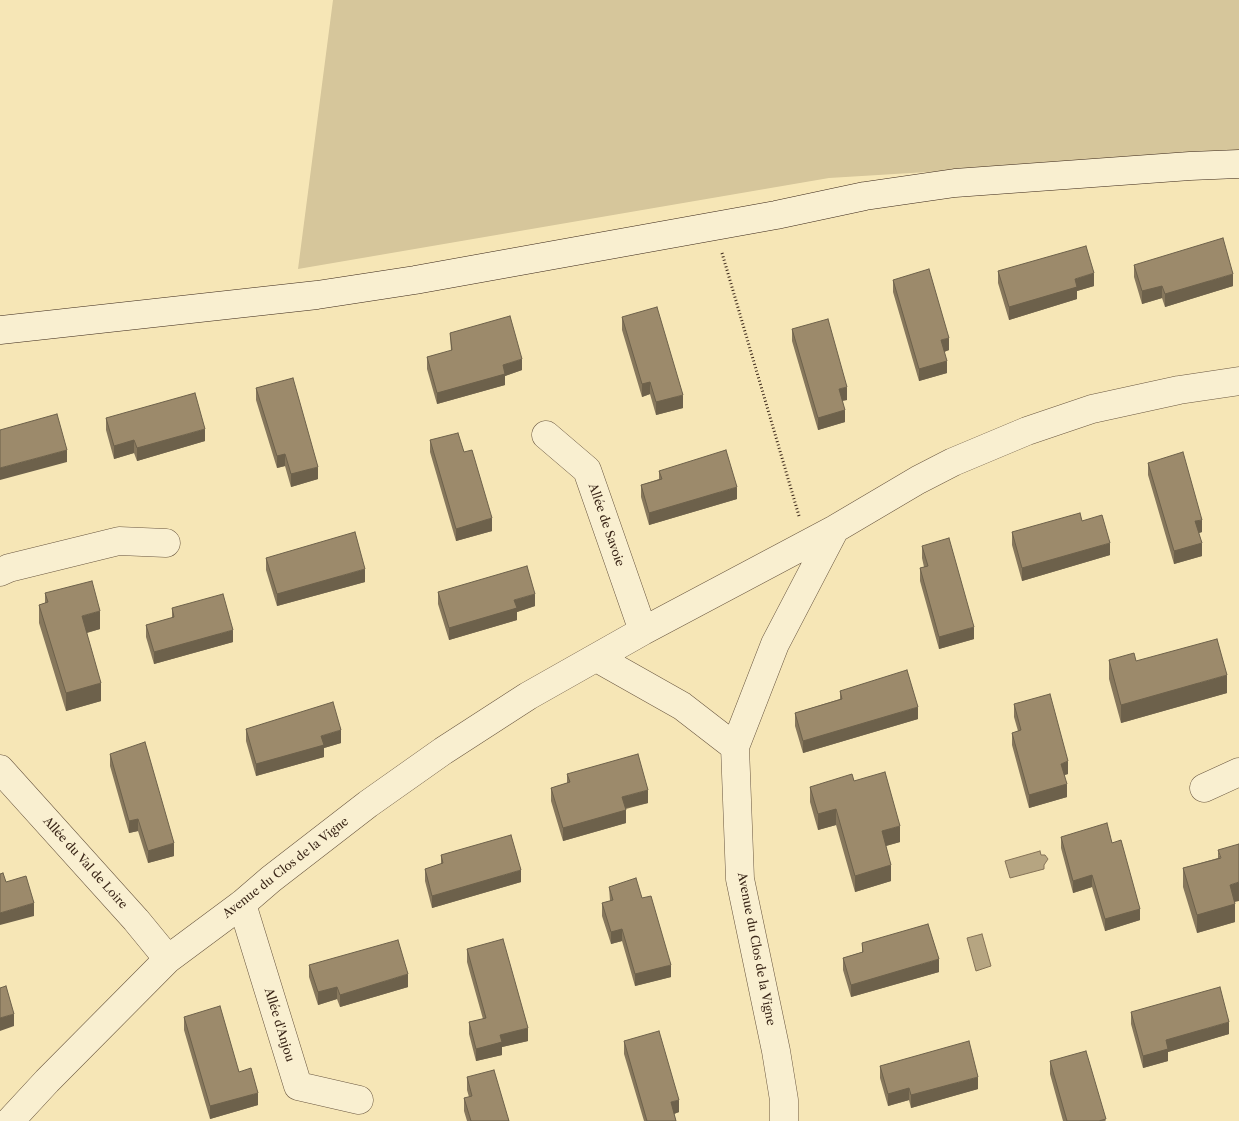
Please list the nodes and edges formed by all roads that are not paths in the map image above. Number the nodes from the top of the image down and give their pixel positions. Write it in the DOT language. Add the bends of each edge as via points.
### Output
graph roads {
  1 [pos="1239,164"];
  2 [pos="0,330"];
  3 [pos="1239,381"];
  4 [pos="546,435"];
  5 [pos="835,529"];
  6 [pos="166,543"];
  7 [pos="0,572"];
  8 [pos="643,631"];
  9 [pos="596,658"];
  10 [pos="735,746"];
  11 [pos="0,769"];
  12 [pos="1239,772"];
  13 [pos="1204,788"];
  14 [pos="242,904"];
  15 [pos="168,959"];
  16 [pos="359,1100"];
  17 [pos="10,1121"];
  18 [pos="784,1121"];
  1 -- 2 [label="street" via="955,184 865,196 776,215 347,291"];
  3 -- 5 [label="street, Avenue du Clos de la Vigne" via="1179,390 1092,410 1027,431 918,480"];
  4 -- 8 [label="street, Allée de Savoie" via="587,470"];
  5 -- 8 [label="street, Avenue du Clos de la Vigne"];
  5 -- 10 [label="street, Avenue du Clos de la Vigne" via="775,644"];
  6 -- 7 [label="street" via="119,541"];
  8 -- 9 [label="street, Avenue du Clos de la Vigne"];
  9 -- 10 [label="street" via="674,701"];
  9 -- 14 [label="street, Avenue du Clos de la Vigne" via="528,696 404,777"];
  10 -- 18 [label="street, Avenue du Clos de la Vigne" via="740,879 776,1051"];
  11 -- 15 [label="street, Allée du Val de Loire"];
  12 -- 13 [label="street"];
  14 -- 15 [label="street, Avenue du Clos de la Vigne"];
  14 -- 16 [label="street, Allée d'Anjou" via="298,1086"];
  15 -- 17 [label="street, Avenue du Clos de la Vigne"];
}
